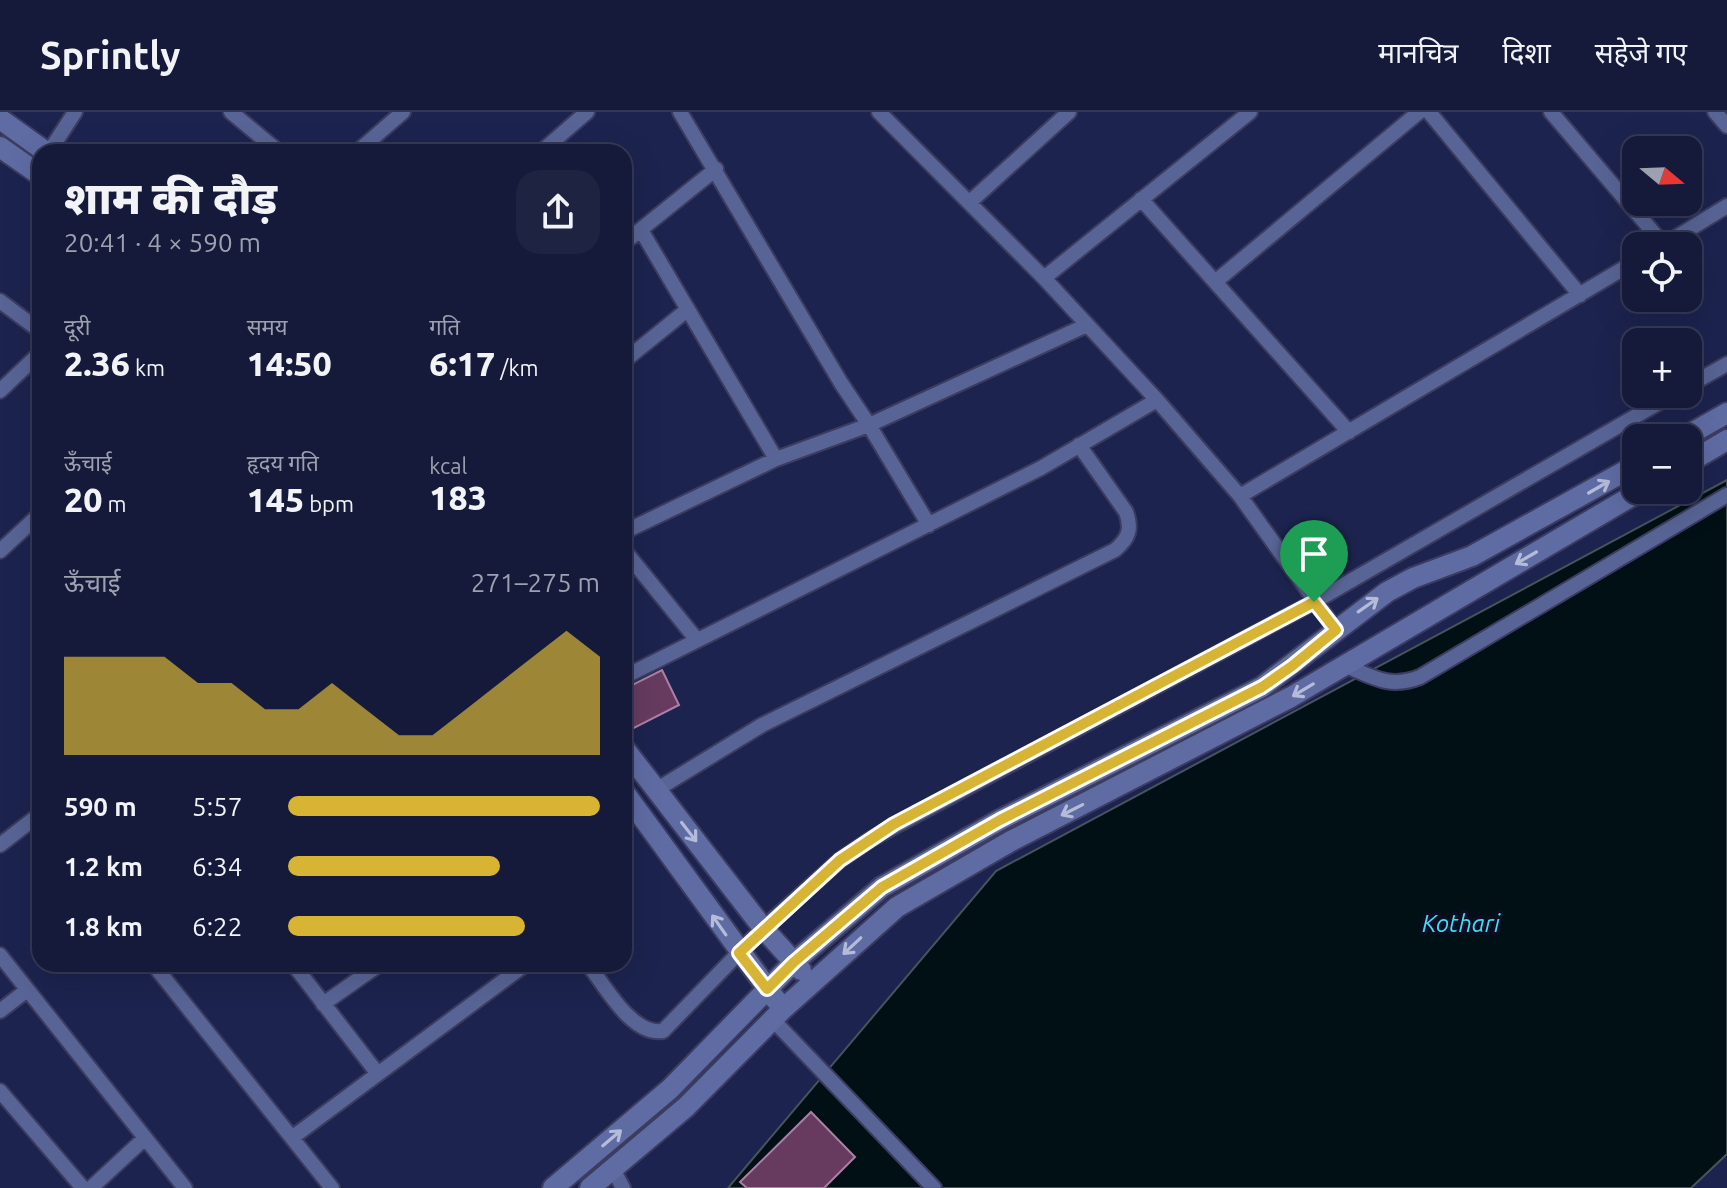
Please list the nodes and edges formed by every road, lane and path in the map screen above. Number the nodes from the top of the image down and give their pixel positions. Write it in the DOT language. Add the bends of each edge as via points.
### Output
graph roads {
  1 [pos="75,112"];
  2 [pos="231,112"];
  3 [pos="587,112"];
  4 [pos="680,112"];
  5 [pos="879,112"];
  6 [pos="1069,112"];
  7 [pos="1250,112"];
  8 [pos="1419,112"];
  9 [pos="1429,112"];
  10 [pos="1551,112"];
  11 [pos="1715,112"];
  12 [pos="394,115"];
  13 [pos="1052,117"];
  14 [pos="0,119"];
  15 [pos="1727,126"];
  16 [pos="36,144"];
  17 [pos="53,144"];
  18 [pos="269,144"];
  19 [pos="365,144"];
  20 [pos="550,144"];
  21 [pos="0,147"];
  22 [pos="32,169"];
  23 [pos="716,169"];
  24 [pos="1141,199"];
  25 [pos="970,202"];
  26 [pos="1727,206"];
  27 [pos="641,230"];
  28 [pos="1652,232"];
  29 [pos="1684,232"];
  30 [pos="632,237"];
  31 [pos="1622,270"];
  32 [pos="1044,278"];
  33 [pos="1215,282"];
  34 [pos="1580,295"];
  35 [pos="0,301"];
  36 [pos="687,310"];
  37 [pos="32,325"];
  38 [pos="1087,325"];
  39 [pos="632,355"];
  40 [pos="32,361"];
  41 [pos="1727,364"];
  42 [pos="1702,378"];
  43 [pos="0,391"];
  44 [pos="1157,400"];
  45 [pos="1650,408"];
  46 [pos="1727,413"];
  47 [pos="869,425"];
  48 [pos="1702,427"];
  49 [pos="1349,432"];
  50 [pos="1727,440"];
  51 [pos="1079,445"];
  52 [pos="1702,455"];
  53 [pos="776,459"];
  54 [pos="1622,473"];
  55 [pos="1727,495"];
  56 [pos="1240,496"];
  57 [pos="1622,502"];
  58 [pos="32,521"];
  59 [pos="929,525"];
  60 [pos="632,528"];
  61 [pos="0,551"];
  62 [pos="632,560"];
  63 [pos="1314,602"];
  64 [pos="1336,630"];
  65 [pos="697,640"];
  66 [pos="1344,665"];
  67 [pos="632,673"];
  68 [pos="632,758"];
  69 [pos="656,790"];
  70 [pos="632,803"];
  71 [pos="32,822"];
  72 [pos="0,845"];
  73 [pos="763,928"];
  74 [pos="739,953"];
  75 [pos="0,955"];
  76 [pos="794,962"];
  77 [pos="159,972"];
  78 [pos="299,972"];
  79 [pos="369,972"];
  80 [pos="515,972"];
  81 [pos="594,972"];
  82 [pos="812,983"];
  83 [pos="767,989"];
  84 [pos="27,990"];
  85 [pos="323,1004"];
  86 [pos="0,1011"];
  87 [pos="778,1014"];
  88 [pos="378,1074"];
  89 [pos="0,1091"];
  90 [pos="293,1137"];
  91 [pos="145,1138"];
  92 [pos="613,1169"];
  93 [pos="83,1188"];
  94 [pos="91,1188"];
  95 [pos="185,1188"];
  96 [pos="332,1188"];
  97 [pos="553,1188"];
  98 [pos="590,1188"];
  99 [pos="623,1188"];
  100 [pos="934,1188"];
  1 -- 17 [label="street"];
  2 -- 18 [label="street"];
  3 -- 20 [label="street"];
  4 -- 23 [label="street"];
  5 -- 25 [label="street"];
  6 -- 13 [label="street"];
  7 -- 24 [label="street"];
  8 -- 33 [label="street"];
  9 -- 34 [label="street"];
  10 -- 28 [label="street"];
  11 -- 15 [label="street"];
  12 -- 19 [label="street"];
  13 -- 25 [label="street"];
  14 -- 16 [label="main road"];
  21 -- 22 [label="main road"];
  23 -- 27 [label="street"];
  23 -- 47 [label="street"];
  24 -- 32 [label="street"];
  24 -- 33 [label="street"];
  25 -- 32 [label="street"];
  26 -- 29 [label="street"];
  27 -- 30 [label="street"];
  27 -- 36 [label="street"];
  31 -- 34 [label="street"];
  32 -- 38 [label="street"];
  33 -- 49 [label="street"];
  34 -- 49 [label="street"];
  35 -- 37 [label="street"];
  36 -- 39 [label="street"];
  36 -- 53 [label="street"];
  38 -- 44 [label="street"];
  38 -- 47 [label="street"];
  40 -- 43 [label="street"];
  41 -- 42 [label="street"];
  44 -- 51 [label="street"];
  44 -- 56 [label="street"];
  45 -- 63 [label="street"];
  46 -- 48 [label="main road"];
  47 -- 53 [label="street"];
  47 -- 59 [label="street"];
  49 -- 56 [label="street"];
  50 -- 52 [label="main road"];
  51 -- 59 [label="street"];
  51 -- 69 [label="street" via="1126,512 1129,534 1124,543 762,725"];
  53 -- 60 [label="street"];
  64 -- 54 [label="main road, one-way" via="1387,592 1472,556"];
  55 -- 66 [label="street" via="1420,677 1396,684"];
  56 -- 63 [label="street"];
  57 -- 66 [label="main road, one-way"];
  58 -- 61 [label="street"];
  59 -- 65 [label="street"];
  62 -- 65 [label="street"];
  63 -- 64 [label="street"];
  63 -- 73 [label="street" via="894,824 840,860"];
  64 -- 76 [label="main road" via="1262,687 1000,820 882,887"];
  65 -- 67 [label="street"];
  66 -- 82 [label="main road, one-way" via="947,876 897,907"];
  68 -- 69 [label="main road"];
  69 -- 73 [label="main road, one-way"];
  74 -- 70 [label="main road, one-way"];
  71 -- 72 [label="street"];
  73 -- 74 [label="street"];
  73 -- 76 [label="main road"];
  74 -- 81 [label="street" via="670,1026 656,1032 636,1025"];
  74 -- 83 [label="main road"];
  75 -- 84 [label="street"];
  76 -- 82 [label="main road"];
  76 -- 83 [label="main road"];
  77 -- 90 [label="street"];
  78 -- 85 [label="street"];
  79 -- 85 [label="street"];
  80 -- 88 [label="street"];
  82 -- 87 [label="main road"];
  83 -- 87 [label="main road"];
  97 -- 83 [label="main road, one-way" via="670,1089"];
  84 -- 86 [label="street"];
  84 -- 91 [label="street"];
  85 -- 88 [label="street"];
  87 -- 92 [label="main road" via="686,1107"];
  87 -- 100 [label="street"];
  88 -- 90 [label="street"];
  89 -- 93 [label="street"];
  90 -- 96 [label="street"];
  91 -- 94 [label="street"];
  91 -- 95 [label="street"];
  92 -- 98 [label="main road"];
  92 -- 99 [label="street"];
}
